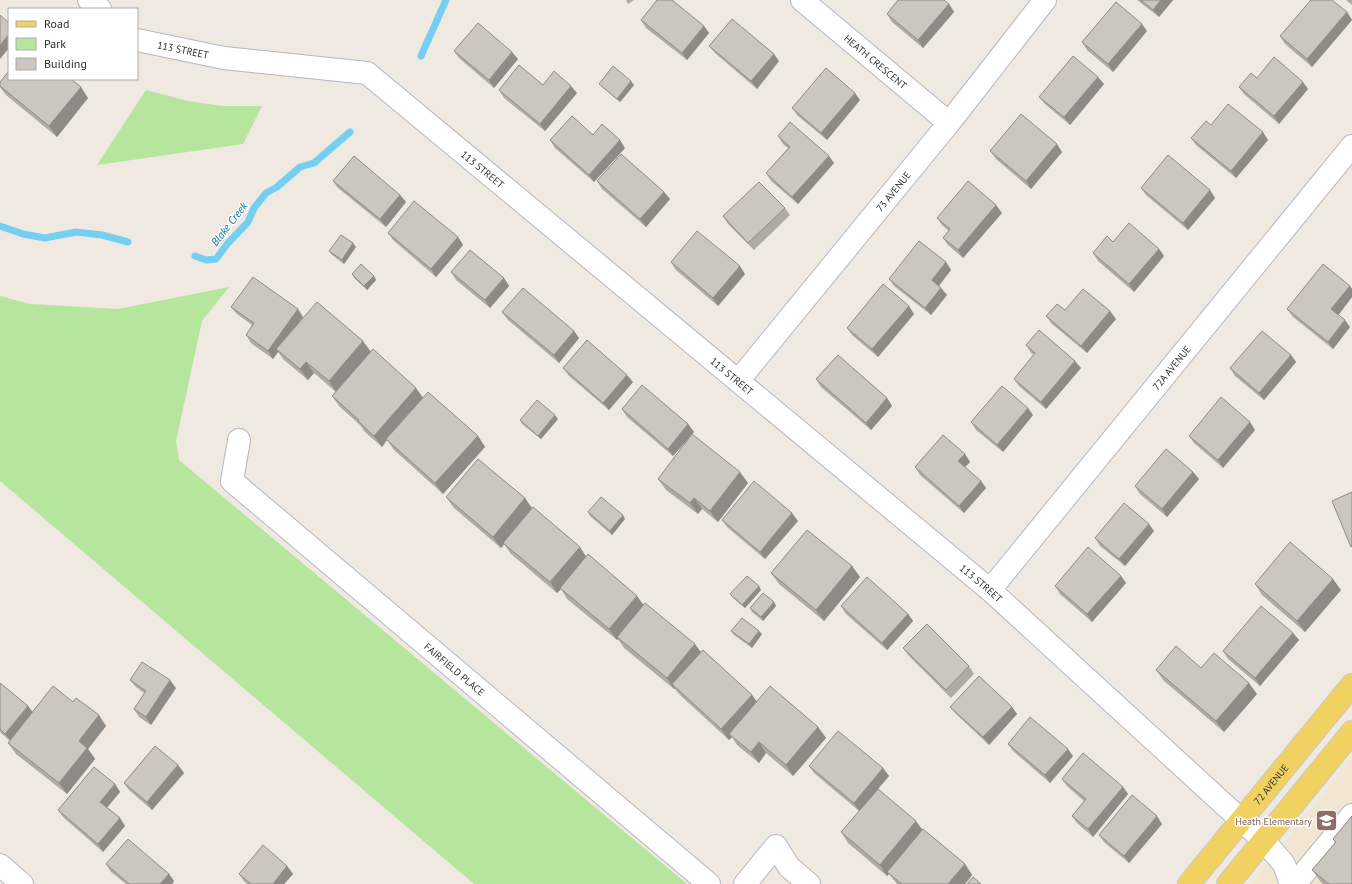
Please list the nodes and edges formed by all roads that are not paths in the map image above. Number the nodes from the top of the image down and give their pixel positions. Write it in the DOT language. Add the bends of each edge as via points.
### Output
graph roads {
  1 [pos="89,0"];
  2 [pos="802,0"];
  3 [pos="1045,0"];
  4 [pos="99,8"];
  5 [pos="138,40"];
  6 [pos="949,123"];
  7 [pos="1352,146"];
  8 [pos="738,381"];
  9 [pos="239,440"];
  10 [pos="990,590"];
  11 [pos="1352,684"];
  12 [pos="1352,732"];
  13 [pos="1352,815"];
  14 [pos="1240,820"];
  15 [pos="1264,841"];
  16 [pos="0,865"];
  17 [pos="22,884"];
  18 [pos="709,884"];
  19 [pos="745,884"];
  20 [pos="809,884"];
  21 [pos="1189,884"];
  22 [pos="1228,884"];
  23 [pos="1291,884"];
  24 [pos="1295,884"];
  1 -- 4 [label="street"];
  2 -- 6 [label="street, HEATH CRESCENT"];
  3 -- 6 [label="street, 73 AVENUE"];
  5 -- 8 [label="street, 113 STREET" via="224,58 367,73"];
  6 -- 8 [label="street, 73 AVENUE"];
  7 -- 10 [label="street, 72A AVENUE"];
  8 -- 10 [label="street, 113 STREET"];
  9 -- 18 [label="street, FAIRFIELD PLACE" via="232,481"];
  10 -- 14 [label="street, 113 STREET"];
  11 -- 14 [label="main road, 72 AVENUE"];
  12 -- 15 [label="main road"];
  13 -- 24 [label="street"];
  14 -- 15 [label="street, 113 STREET"];
  14 -- 21 [label="main road, 72 AVENUE"];
  15 -- 22 [label="main road"];
  15 -- 23 [label="street, 113 STREET" via="1284,864"];
  16 -- 17 [label="street"];
  19 -- 20 [label="street" via="776,846 789,867"];
}
